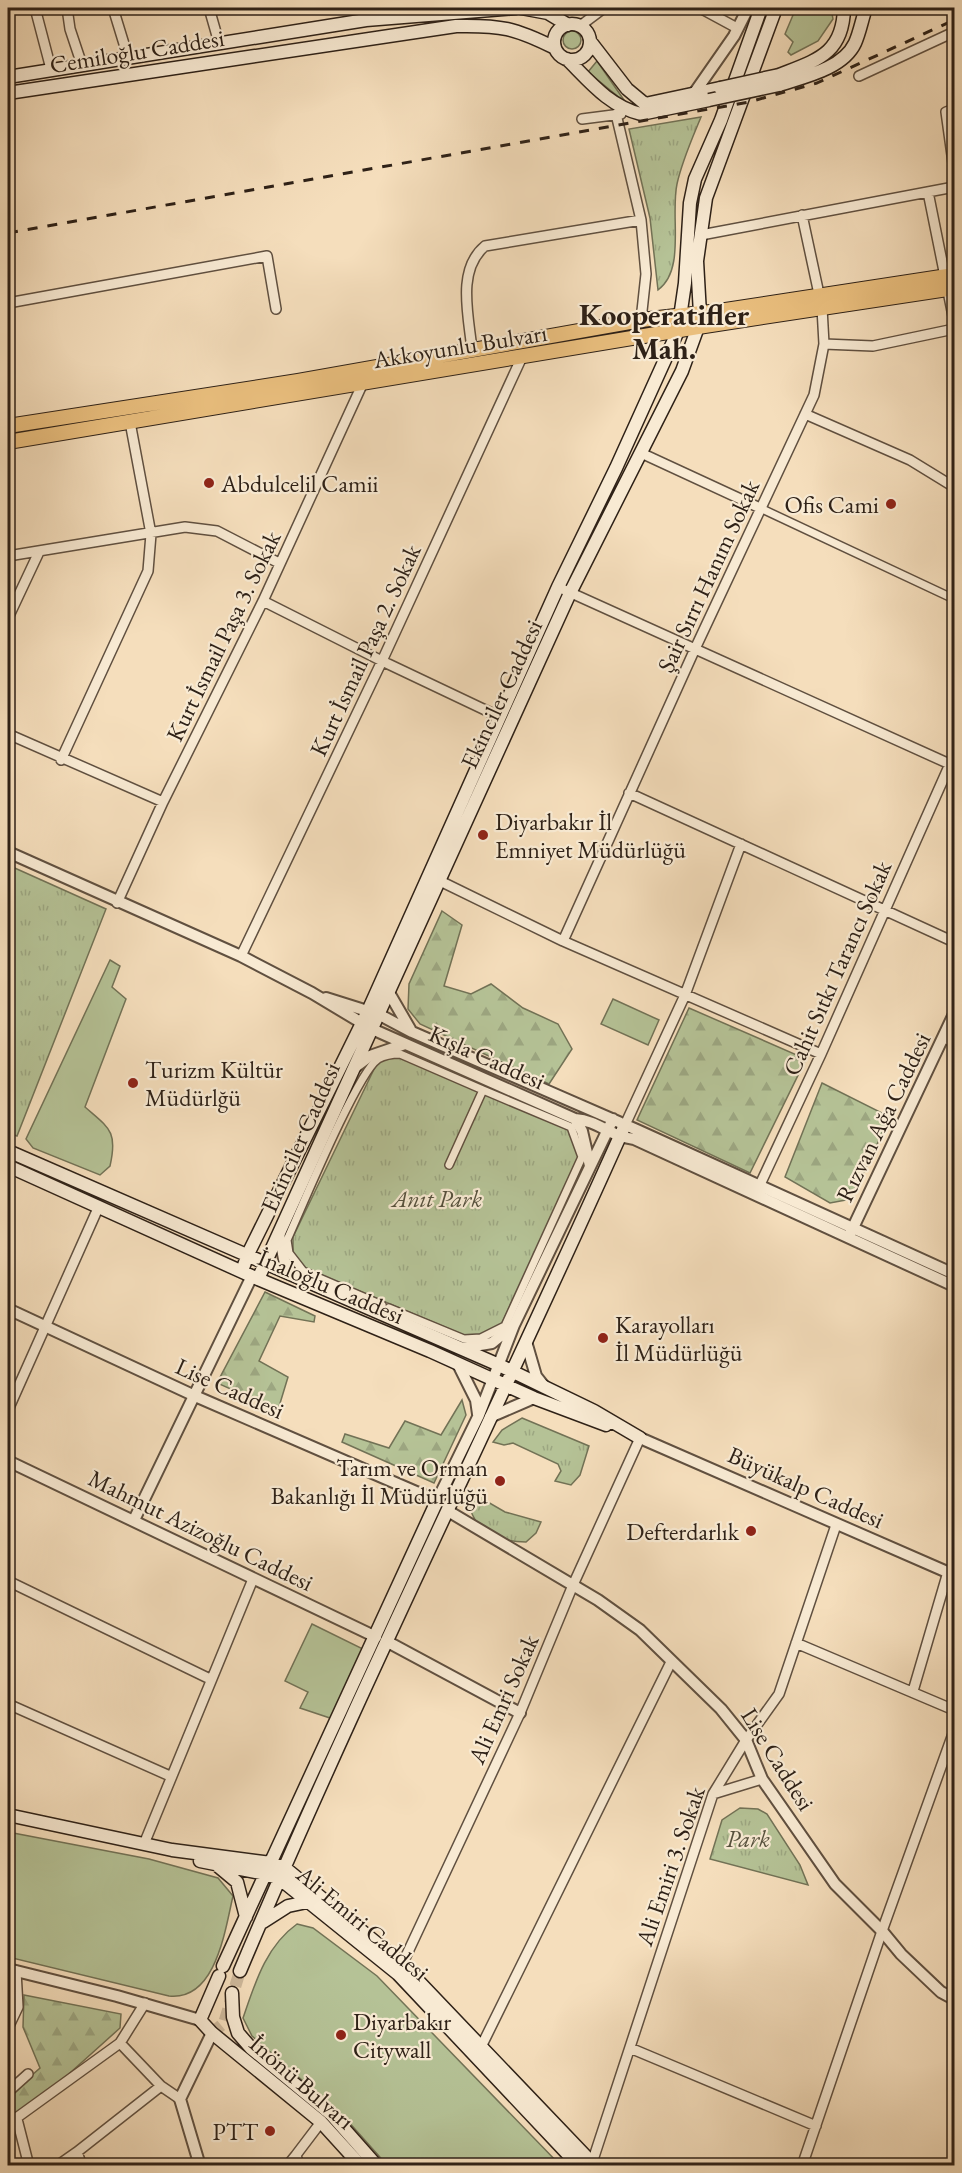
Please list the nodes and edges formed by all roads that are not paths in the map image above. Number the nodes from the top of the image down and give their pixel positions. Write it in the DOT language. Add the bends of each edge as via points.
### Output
graph roads {
  1 [pos="34,8"];
  2 [pos="67,8"];
  3 [pos="113,8"];
  4 [pos="209,8"];
  5 [pos="516,8"];
  6 [pos="522,8"];
  7 [pos="604,8"];
  8 [pos="700,8"];
  9 [pos="748,8"];
  10 [pos="761,8"];
  11 [pos="776,8"];
  12 [pos="845,8"];
  13 [pos="864,8"];
  14 [pos="482,9"];
  15 [pos="450,10"];
  16 [pos="547,10"];
  17 [pos="405,12"];
  18 [pos="574,25"];
  19 [pos="737,28"];
  20 [pos="954,32"];
  21 [pos="412,33"];
  22 [pos="590,41"];
  23 [pos="219,43"];
  24 [pos="555,48"];
  25 [pos="128,57"];
  26 [pos="567,59"];
  27 [pos="82,65"];
  28 [pos="51,69"];
  29 [pos="859,76"];
  30 [pos="8,77"];
  31 [pos="779,80"];
  32 [pos="695,92"];
  33 [pos="8,93"];
  34 [pos="645,104"];
  35 [pos="954,109"];
  36 [pos="634,112"];
  37 [pos="616,114"];
  38 [pos="582,119"];
  39 [pos="954,170"];
  40 [pos="954,188"];
  41 [pos="928,192"];
  42 [pos="802,215"];
  43 [pos="641,220"];
  44 [pos="700,235"];
  45 [pos="950,282"];
  46 [pos="820,302"];
  47 [pos="8,303"];
  48 [pos="276,309"];
  49 [pos="681,316"];
  50 [pos="641,320"];
  51 [pos="699,321"];
  52 [pos="954,321"];
  53 [pos="954,329"];
  54 [pos="678,331"];
  55 [pos="824,344"];
  56 [pos="472,350"];
  57 [pos="521,359"];
  58 [pos="362,385"];
  59 [pos="805,414"];
  60 [pos="130,422"];
  61 [pos="8,426"];
  62 [pos="8,442"];
  63 [pos="641,453"];
  64 [pos="954,487"];
  65 [pos="760,508"];
  66 [pos="151,534"];
  67 [pos="39,552"];
  68 [pos="8,556"];
  69 [pos="279,563"];
  70 [pos="558,587"];
  71 [pos="570,593"];
  72 [pos="954,599"];
  73 [pos="263,601"];
  74 [pos="8,618"];
  75 [pos="694,651"];
  76 [pos="382,661"];
  77 [pos="500,717"];
  78 [pos="8,735"];
  79 [pos="954,755"];
  80 [pos="62,760"];
  81 [pos="952,766"];
  82 [pos="629,793"];
  83 [pos="163,802"];
  84 [pos="741,844"];
  85 [pos="8,852"];
  86 [pos="438,880"];
  87 [pos="117,903"];
  88 [pos="884,909"];
  89 [pos="563,941"];
  90 [pos="954,942"];
  91 [pos="241,956"];
  92 [pos="388,991"];
  93 [pos="312,993"];
  94 [pos="685,995"];
  95 [pos="374,1013"];
  96 [pos="954,1014"];
  97 [pos="366,1027"];
  98 [pos="412,1032"];
  99 [pos="950,1041"];
  100 [pos="405,1044"];
  101 [pos="821,1054"];
  102 [pos="354,1068"];
  103 [pos="483,1090"];
  104 [pos="575,1119"];
  105 [pos="613,1119"];
  106 [pos="625,1125"];
  107 [pos="607,1132"];
  108 [pos="619,1137"];
  109 [pos="8,1151"];
  110 [pos="449,1165"];
  111 [pos="8,1166"];
  112 [pos="590,1166"];
  113 [pos="757,1191"];
  114 [pos="99,1206"];
  115 [pos="851,1233"];
  116 [pos="279,1234"];
  117 [pos="248,1254"];
  118 [pos="266,1263"];
  119 [pos="954,1274"];
  120 [pos="293,1275"];
  121 [pos="251,1276"];
  122 [pos="954,1286"];
  123 [pos="8,1309"];
  124 [pos="514,1324"];
  125 [pos="46,1326"];
  126 [pos="526,1345"];
  127 [pos="457,1349"];
  128 [pos="458,1364"];
  129 [pos="499,1365"];
  130 [pos="514,1372"];
  131 [pos="492,1379"];
  132 [pos="508,1384"];
  133 [pos="546,1389"];
  134 [pos="195,1396"];
  135 [pos="534,1398"];
  136 [pos="8,1410"];
  137 [pos="484,1416"];
  138 [pos="640,1438"];
  139 [pos="8,1461"];
  140 [pos="437,1501"];
  141 [pos="448,1511"];
  142 [pos="134,1520"];
  143 [pos="836,1525"];
  144 [pos="951,1574"];
  145 [pos="253,1579"];
  146 [pos="8,1581"];
  147 [pos="573,1585"];
  148 [pos="381,1639"];
  149 [pos="796,1643"];
  150 [pos="670,1662"];
  151 [pos="210,1679"];
  152 [pos="913,1691"];
  153 [pos="8,1704"];
  154 [pos="954,1710"];
  155 [pos="520,1713"];
  156 [pos="954,1731"];
  157 [pos="746,1740"];
  158 [pos="170,1776"];
  159 [pos="762,1779"];
  160 [pos="713,1794"];
  161 [pos="8,1815"];
  162 [pos="144,1844"];
  163 [pos="172,1850"];
  164 [pos="213,1863"];
  165 [pos="268,1868"];
  166 [pos="282,1874"];
  167 [pos="307,1902"];
  168 [pos="246,1917"];
  169 [pos="260,1924"];
  170 [pos="882,1931"];
  171 [pos="400,1969"];
  172 [pos="11,1970"];
  173 [pos="240,1971"];
  174 [pos="232,1993"];
  175 [pos="954,1999"];
  176 [pos="146,2003"];
  177 [pos="200,2020"];
  178 [pos="8,2028"];
  179 [pos="212,2033"];
  180 [pos="120,2043"];
  181 [pos="481,2046"];
  182 [pos="630,2048"];
  183 [pos="476,2059"];
  184 [pos="28,2074"];
  185 [pos="161,2086"];
  186 [pos="8,2092"];
  187 [pos="180,2099"];
  188 [pos="17,2119"];
  189 [pos="321,2122"];
  190 [pos="8,2124"];
  191 [pos="816,2126"];
  192 [pos="77,2152"];
  193 [pos="296,2155"];
  194 [pos="593,2164"];
  195 [pos="29,2166"];
  196 [pos="57,2166"];
  197 [pos="82,2166"];
  198 [pos="200,2166"];
  199 [pos="287,2166"];
  200 [pos="299,2166"];
  201 [pos="361,2166"];
  202 [pos="376,2166"];
  203 [pos="579,2166"];
  204 [pos="802,2166"];
  1 -- 28 [label="street"];
  2 -- 27 [label="street"];
  3 -- 25 [label="street"];
  4 -- 23 [label="street"];
  5 -- 14 [label="main road, Cemiloğlu Caddesi"];
  6 -- 16 [label="main road"];
  7 -- 18 [label="street"];
  8 -- 19 [label="street"];
  9 -- 19 [label="street"];
  10 -- 49 [label="main road, Ekinciler Caddesi" via="721,120 695,179"];
  11 -- 44 [label="main road, Ekinciler Caddesi" via="706,198"];
  12 -- 13 [label="main road"];
  12 -- 31 [label="main road" via="838,40 829,51"];
  13 -- 31 [label="main road" via="848,54 830,66"];
  14 -- 15 [label="main road, Cemiloğlu Caddesi"];
  15 -- 17 [label="main road, Cemiloğlu Caddesi"];
  16 -- 18 [label="main road"];
  17 -- 21 [label="main road"];
  17 -- 23 [label="main road, Cemiloğlu Caddesi"];
  18 -- 22 [label="main road" via="587,32"];
  18 -- 24 [label="main road" via="555,36"];
  19 -- 32 [label="street"];
  20 -- 29 [label="street"];
  21 -- 24 [label="main road, Cemiloğlu Caddesi" via="492,25 521,31"];
  21 -- 33 [label="main road, Cemiloğlu Caddesi"];
  22 -- 26 [label="main road" via="583,56"];
  22 -- 34 [label="main road" via="627,89"];
  23 -- 25 [label="main road, Cemiloğlu Caddesi"];
  24 -- 26 [label="main road"];
  25 -- 27 [label="main road, Cemiloğlu Caddesi"];
  26 -- 36 [label="main road" via="620,108"];
  27 -- 28 [label="main road, Cemiloğlu Caddesi"];
  28 -- 30 [label="main road, Cemiloğlu Caddesi"];
  31 -- 32 [label="main road, bridge"];
  31 -- 36 [label="main road, bridge" via="709,100 641,114"];
  32 -- 34 [label="main road"];
  34 -- 36 [label="street"];
  35 -- 39 [label="street" via="946,112"];
  36 -- 37 [label="street"];
  37 -- 38 [label="street"];
  37 -- 43 [label="street"];
  40 -- 41 [label="street"];
  41 -- 42 [label="street"];
  41 -- 45 [label="street"];
  42 -- 44 [label="street"];
  42 -- 46 [label="street, Şair Sırrı Hanım Sokak"];
  43 -- 50 [label="street" via="646,274"];
  43 -- 56 [label="street" via="485,246 475,254 466,288"];
  44 -- 51 [label="main road, Ekinciler Caddesi"];
  45 -- 46 [label="main road, Akkoyunlu Bulvarı"];
  45 -- 52 [label="street"];
  46 -- 51 [label="main road, Akkoyunlu Bulvarı"];
  46 -- 55 [label="street, Şair Sırrı Hanım Sokak"];
  47 -- 48 [label="street" via="267,256"];
  49 -- 50 [label="main road, Akkoyunlu Bulvarı"];
  49 -- 51 [label="main road, Akkoyunlu Bulvarı"];
  49 -- 54 [label="main road, Ekinciler Caddesi"];
  50 -- 56 [label="main road, Akkoyunlu Bulvarı"];
  51 -- 54 [label="main road, Akkoyunlu Bulvarı"];
  51 -- 63 [label="main road, Ekinciler Caddesi" via="682,371"];
  53 -- 55 [label="street" via="873,346"];
  54 -- 57 [label="main road, Akkoyunlu Bulvarı"];
  54 -- 70 [label="main road, Ekinciler Caddesi"];
  55 -- 59 [label="street, Şair Sırrı Hanım Sokak" via="814,395"];
  56 -- 61 [label="main road, Akkoyunlu Bulvarı"];
  57 -- 58 [label="main road, Akkoyunlu Bulvarı"];
  57 -- 76 [label="street, Kurt İsmail Paşa 2. Sokak"];
  58 -- 60 [label="main road, Akkoyunlu Bulvarı"];
  58 -- 69 [label="street, Kurt İsmail Paşa 3. Sokak"];
  59 -- 64 [label="street" via="910,460"];
  59 -- 65 [label="street, Şair Sırrı Hanım Sokak"];
  60 -- 62 [label="main road, Akkoyunlu Bulvarı"];
  60 -- 66 [label="street"];
  63 -- 65 [label="street"];
  63 -- 71 [label="main road, Ekinciler Caddesi"];
  65 -- 72 [label="street"];
  65 -- 75 [label="street, Şair Sırrı Hanım Sokak"];
  66 -- 67 [label="street"];
  66 -- 69 [label="street" via="185,527 217,531"];
  66 -- 80 [label="street" via="148,571"];
  67 -- 68 [label="street"];
  67 -- 74 [label="street"];
  69 -- 73 [label="street, Kurt İsmail Paşa 3. Sokak"];
  70 -- 71 [label="street"];
  70 -- 77 [label="main road, Ekinciler Caddesi"];
  71 -- 75 [label="street"];
  71 -- 86 [label="main road, Ekinciler Caddesi"];
  73 -- 76 [label="street"];
  73 -- 83 [label="street, Kurt İsmail Paşa 3. Sokak"];
  75 -- 81 [label="street"];
  75 -- 82 [label="street, Şair Sırrı Hanım Sokak"];
  76 -- 77 [label="street"];
  76 -- 91 [label="street, Kurt İsmail Paşa 2. Sokak"];
  77 -- 95 [label="main road, Ekinciler Caddesi"];
  78 -- 80 [label="street"];
  79 -- 81 [label="street, Cahit Sıtkı Tarancı Sokak"];
  80 -- 83 [label="street"];
  81 -- 88 [label="street, Cahit Sıtkı Tarancı Sokak"];
  82 -- 84 [label="street"];
  82 -- 89 [label="street, Şair Sırrı Hanım Sokak"];
  83 -- 87 [label="street, Kurt İsmail Paşa 3. Sokak"];
  84 -- 88 [label="street"];
  84 -- 94 [label="street"];
  85 -- 87 [label="street, Kışla Caddesi"];
  86 -- 89 [label="street"];
  86 -- 92 [label="main road, Ekinciler Caddesi"];
  87 -- 91 [label="street, Kışla Caddesi"];
  88 -- 90 [label="street"];
  88 -- 101 [label="street, Cahit Sıtkı Tarancı Sokak"];
  89 -- 94 [label="street"];
  91 -- 93 [label="street, Kışla Caddesi"];
  92 -- 95 [label="main road, Ekinciler Caddesi"];
  92 -- 98 [label="street"];
  93 -- 95 [label="street"];
  93 -- 97 [label="street, Kışla Caddesi"];
  94 -- 101 [label="street"];
  94 -- 106 [label="street"];
  95 -- 97 [label="main road, Ekinciler Caddesi"];
  95 -- 98 [label="street"];
  96 -- 99 [label="street, Rızvan Ağa Caddesi"];
  97 -- 100 [label="street, Kışla Caddesi"];
  97 -- 102 [label="main road, Ekinciler Caddesi"];
  97 -- 117 [label="main road, Ekinciler Caddesi"];
  98 -- 105 [label="street"];
  99 -- 115 [label="street, Rızvan Ağa Caddesi"];
  100 -- 102 [label="street" via="370,1056"];
  100 -- 104 [label="street, Kışla Caddesi"];
  101 -- 113 [label="street, Cahit Sıtkı Tarancı Sokak"];
  102 -- 116 [label="main road, Ekinciler Caddesi"];
  103 -- 103 [label="street" via="400,1053 377,1059 366,1071 346,1111 287,1240 289,1253 303,1271 464,1339 481,1338 506,1326 582,1157 571,1127"];
  103 -- 110 [label="street"];
  104 -- 107 [label="street, Kışla Caddesi" via="593,1121"];
  104 -- 112 [label="street" via="582,1131"];
  105 -- 106 [label="street"];
  105 -- 107 [label="street"];
  106 -- 108 [label="main road"];
  106 -- 113 [label="street"];
  107 -- 108 [label="street, Kışla Caddesi"];
  107 -- 112 [label="street"];
  108 -- 113 [label="street, Kışla Caddesi" via="634,1138"];
  108 -- 126 [label="main road"];
  109 -- 117 [label="main road, İnaloğlu Caddesi"];
  111 -- 114 [label="main road, İnaloğlu Caddesi"];
  112 -- 124 [label="street"];
  113 -- 115 [label="street, Kışla Caddesi"];
  114 -- 121 [label="main road, İnaloğlu Caddesi"];
  114 -- 125 [label="street"];
  115 -- 119 [label="street"];
  115 -- 122 [label="street, Kışla Caddesi"];
  116 -- 118 [label="main road, Ekinciler Caddesi"];
  116 -- 120 [label="street" via="285,1264"];
  117 -- 118 [label="main road, İnaloğlu Caddesi"];
  117 -- 121 [label="main road, Ekinciler Caddesi"];
  118 -- 120 [label="main road, İnaloğlu Caddesi"];
  118 -- 121 [label="main road, Ekinciler Caddesi"];
  120 -- 127 [label="main road, İnaloğlu Caddesi"];
  121 -- 128 [label="main road, İnaloğlu Caddesi"];
  121 -- 134 [label="street, Ekinciler Caddesi"];
  123 -- 125 [label="street, Lise Caddesi"];
  124 -- 127 [label="street" via="492,1343"];
  124 -- 129 [label="street"];
  125 -- 134 [label="street, Lise Caddesi"];
  125 -- 136 [label="street"];
  126 -- 130 [label="main road"];
  126 -- 133 [label="street" via="536,1376"];
  127 -- 129 [label="main road, İnaloğlu Caddesi"];
  128 -- 131 [label="main road, İnaloğlu Caddesi"];
  128 -- 137 [label="street"];
  129 -- 130 [label="main road, İnaloğlu Caddesi"];
  129 -- 131 [label="street"];
  130 -- 132 [label="main road"];
  130 -- 133 [label="main road, İnaloğlu Caddesi"];
  131 -- 132 [label="main road, İnaloğlu Caddesi"];
  131 -- 137 [label="street"];
  132 -- 135 [label="main road, İnaloğlu Caddesi"];
  132 -- 137 [label="main road"];
  133 -- 138 [label="main road, İnaloğlu Caddesi"];
  134 -- 140 [label="street, Lise Caddesi"];
  134 -- 142 [label="street, Ekinciler Caddesi"];
  135 -- 137 [label="street"];
  135 -- 138 [label="main road, İnaloğlu Caddesi"];
  137 -- 140 [label="street"];
  137 -- 141 [label="main road"];
  138 -- 143 [label="street, Büyükalp Caddesi"];
  138 -- 147 [label="street, Ali Emri Sokak"];
  139 -- 142 [label="street, Mahmut Azizoğlu Caddesi"];
  140 -- 148 [label="main road"];
  141 -- 147 [label="street, Lise Caddesi"];
  141 -- 148 [label="main road"];
  142 -- 145 [label="street, Mahmut Azizoğlu Caddesi"];
  143 -- 144 [label="street, Büyükalp Caddesi"];
  143 -- 149 [label="street, Ali Emiri 3. Sokak"];
  144 -- 152 [label="street"];
  145 -- 148 [label="street, Mahmut Azizoğlu Caddesi"];
  145 -- 151 [label="street"];
  146 -- 151 [label="street"];
  147 -- 150 [label="street, Lise Caddesi" via="640,1630"];
  147 -- 155 [label="street, Ali Emri Sokak"];
  148 -- 155 [label="street, Mahmut Azizoğlu Caddesi"];
  148 -- 165 [label="main road"];
  148 -- 166 [label="main road"];
  149 -- 152 [label="street"];
  149 -- 157 [label="street, Ali Emiri 3. Sokak" via="779,1694"];
  150 -- 157 [label="street, Lise Caddesi" via="721,1709"];
  150 -- 181 [label="street"];
  151 -- 158 [label="street"];
  152 -- 154 [label="street"];
  153 -- 158 [label="street"];
  155 -- 171 [label="street, Ali Emri Sokak"];
  156 -- 170 [label="street"];
  157 -- 159 [label="street, Lise Caddesi"];
  157 -- 160 [label="street, Ali Emiri 3. Sokak"];
  158 -- 162 [label="street"];
  159 -- 160 [label="street"];
  159 -- 170 [label="street, Lise Caddesi" via="835,1884"];
  160 -- 182 [label="street, Ali Emiri 3. Sokak"];
  161 -- 162 [label="main road"];
  162 -- 163 [label="main road"];
  163 -- 164 [label="main road" via="184,1858"];
  163 -- 165 [label="main road"];
  164 -- 165 [label="main road"];
  164 -- 168 [label="main road" via="237,1882"];
  165 -- 166 [label="main road, Ali Emiri Caddesi"];
  165 -- 168 [label="main road"];
  166 -- 167 [label="main road, Ali Emiri Caddesi"];
  166 -- 169 [label="main road"];
  166 -- 171 [label="main road"];
  167 -- 169 [label="main road" via="288,1905"];
  167 -- 171 [label="main road, Ali Emiri Caddesi"];
  168 -- 177 [label="main road"];
  169 -- 173 [label="main road"];
  170 -- 175 [label="street, Lise Caddesi" via="925,1977"];
  170 -- 191 [label="street"];
  171 -- 181 [label="main road"];
  171 -- 183 [label="main road, Ali Emiri Caddesi"];
  172 -- 176 [label="street"];
  172 -- 178 [label="street" via="18,2007"];
  174 -- 202 [label="main road" via="238,2032 251,2048 331,2114"];
  176 -- 177 [label="street"];
  176 -- 180 [label="street"];
  177 -- 179 [label="main road, İnönü Bulvarı"];
  179 -- 187 [label="street"];
  179 -- 189 [label="main road, İnönü Bulvarı"];
  180 -- 185 [label="street"];
  180 -- 188 [label="street"];
  181 -- 183 [label="street"];
  181 -- 194 [label="main road"];
  182 -- 191 [label="street"];
  182 -- 194 [label="street, Ali Emiri 3. Sokak"];
  183 -- 203 [label="main road, Ali Emiri Caddesi"];
  184 -- 186 [label="street"];
  185 -- 187 [label="street"];
  185 -- 192 [label="street"];
  187 -- 198 [label="street"];
  188 -- 190 [label="street"];
  188 -- 195 [label="street"];
  189 -- 193 [label="street"];
  189 -- 201 [label="main road, İnönü Bulvarı"];
  191 -- 204 [label="street"];
  192 -- 196 [label="street"];
  192 -- 197 [label="street"];
  193 -- 199 [label="street"];
  193 -- 200 [label="street"];
}
